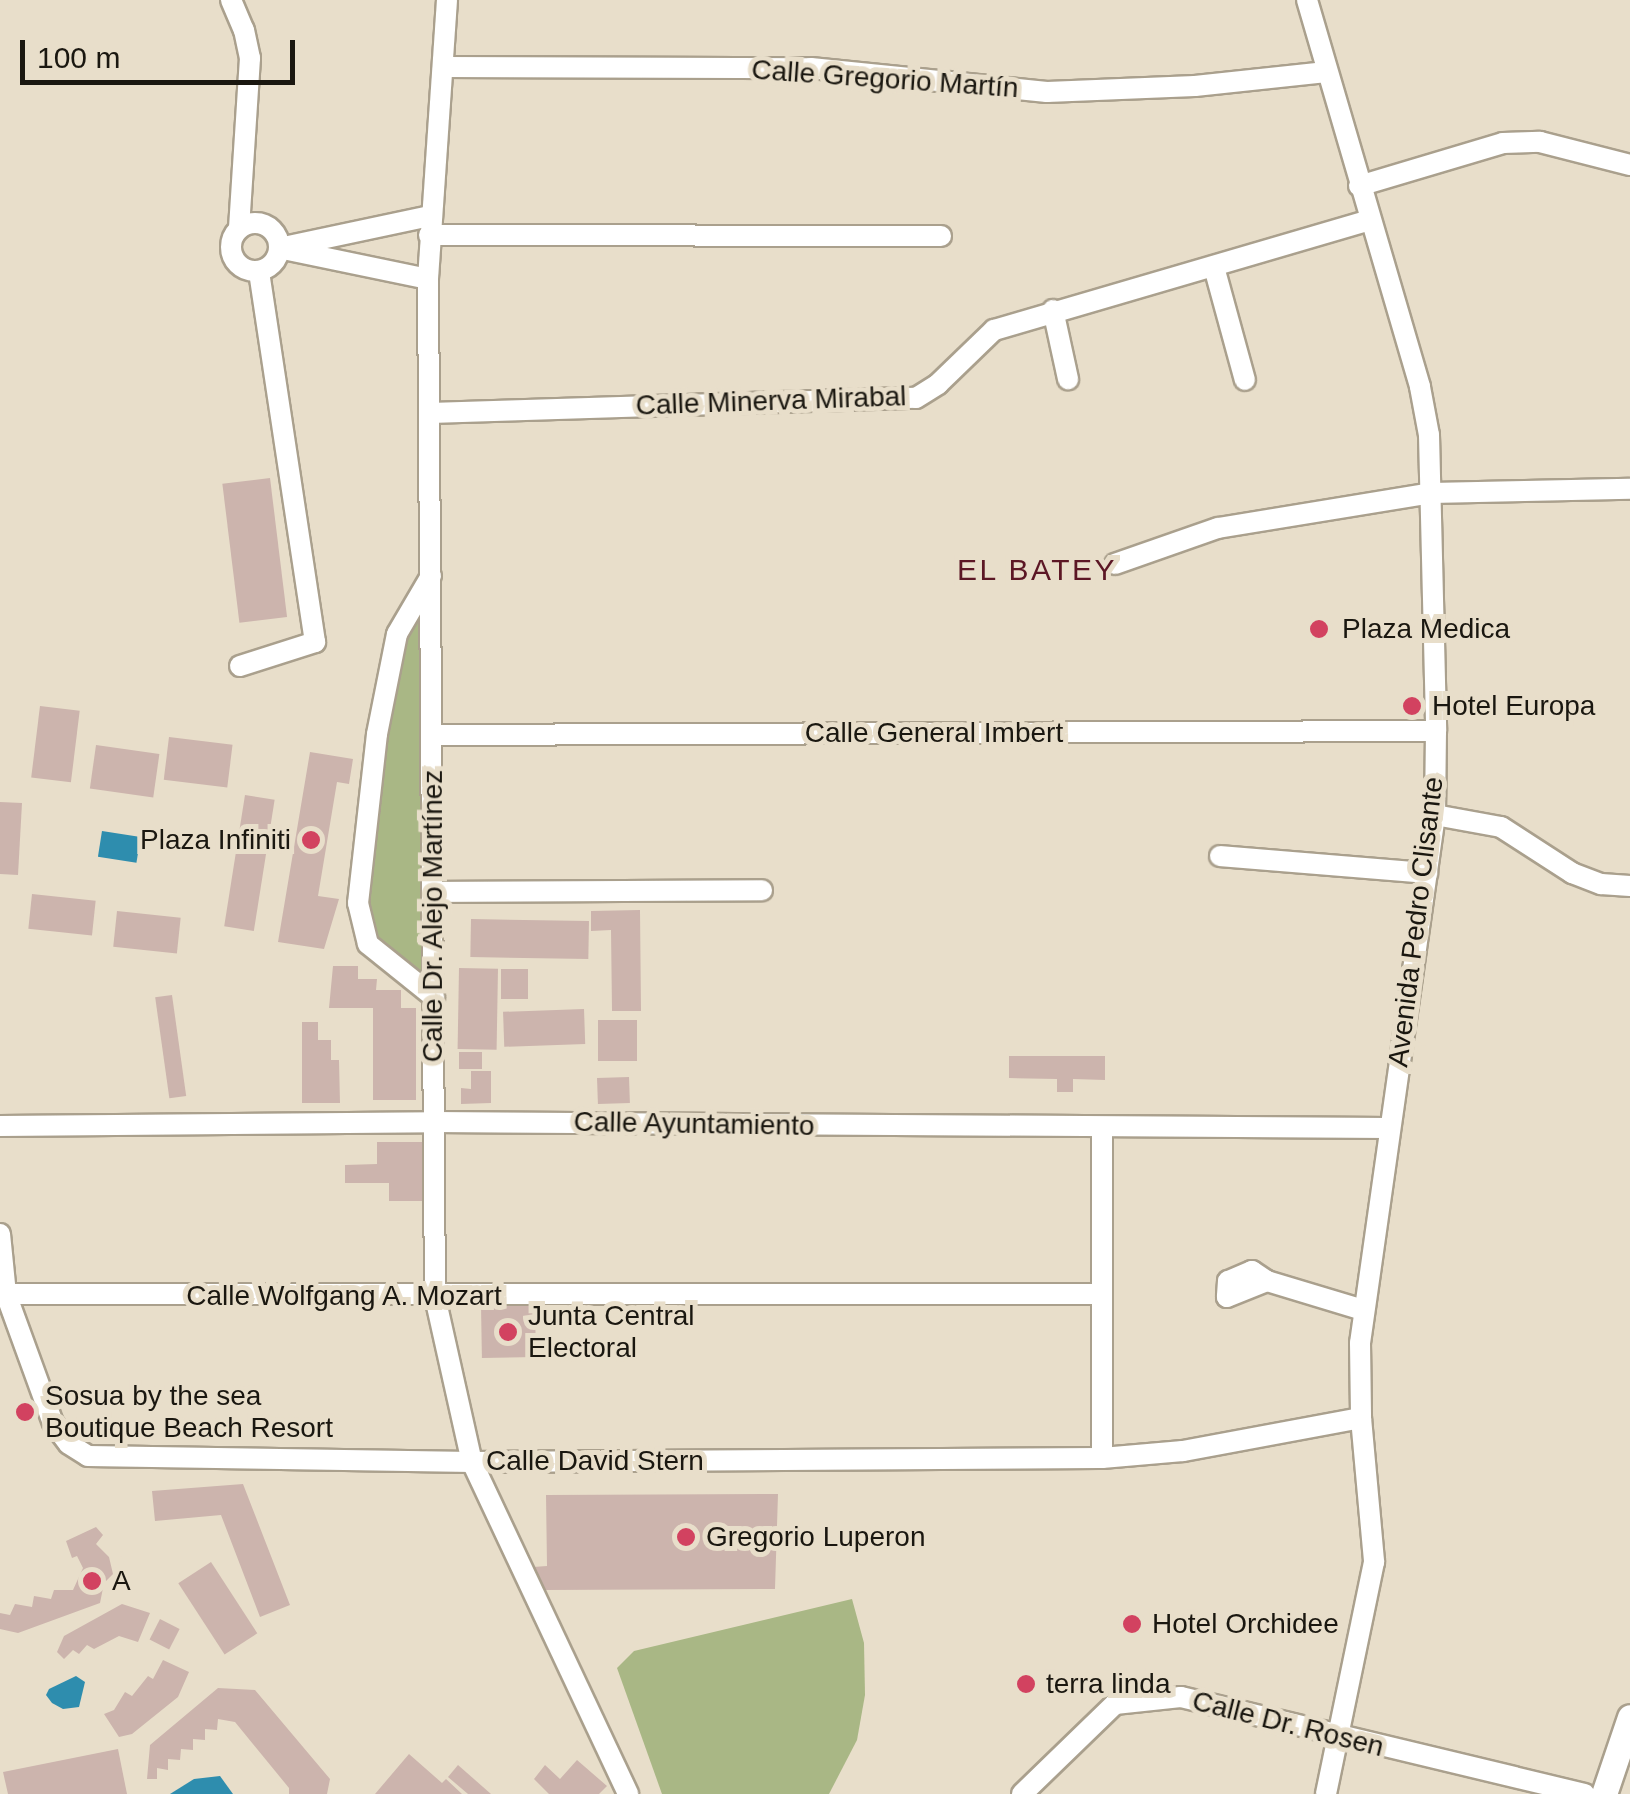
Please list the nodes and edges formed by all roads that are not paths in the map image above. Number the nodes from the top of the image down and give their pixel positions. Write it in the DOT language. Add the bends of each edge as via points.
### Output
graph roads {
  1 [pos="231,0"];
  2 [pos="447,0"];
  3 [pos="1307,0"];
  4 [pos="444,67"];
  5 [pos="1326,72"];
  6 [pos="1630,165"];
  7 [pos="1359,186"];
  8 [pos="1370,220"];
  9 [pos="429,226"];
  10 [pos="239,229"];
  11 [pos="941,236"];
  12 [pos="279,248"];
  13 [pos="1214,266"];
  14 [pos="259,271"];
  15 [pos="428,279"];
  16 [pos="1052,310"];
  17 [pos="1068,379"];
  18 [pos="1245,380"];
  19 [pos="430,414"];
  20 [pos="1630,489"];
  21 [pos="1430,493"];
  22 [pos="1115,564"];
  23 [pos="431,576"];
  24 [pos="240,666"];
  25 [pos="1436,730"];
  26 [pos="432,736"];
  27 [pos="1435,815"];
  28 [pos="1220,856"];
  29 [pos="1427,873"];
  30 [pos="1630,886"];
  31 [pos="762,890"];
  32 [pos="433,892"];
  33 [pos="434,997"];
  34 [pos="434,1122"];
  35 [pos="0,1126"];
  36 [pos="1102,1128"];
  37 [pos="1388,1128"];
  38 [pos="0,1234"];
  39 [pos="1268,1281"];
  40 [pos="6,1294"];
  41 [pos="1101,1294"];
  42 [pos="435,1297"];
  43 [pos="1363,1310"];
  44 [pos="1362,1418"];
  45 [pos="1102,1458"];
  46 [pos="472,1462"];
  47 [pos="1630,1717"];
  48 [pos="1339,1738"];
  49 [pos="628,1794"];
  50 [pos="1022,1794"];
  51 [pos="1326,1794"];
  52 [pos="1585,1794"];
  53 [pos="1604,1794"];
  1 -- 10 [label="street" via="250,58"];
  2 -- 4 [label="street, Calle Dr. Alejo Martínez"];
  3 -- 5 [label="street, Avenida Pedro Clisante"];
  4 -- 5 [label="street, Calle Gregorio Martín" via="811,68 1047,92"];
  4 -- 9 [label="street, Calle Dr. Alejo Martínez"];
  5 -- 7 [label="street, Avenida Pedro Clisante"];
  6 -- 7 [label="street" via="1540,142 1502,143"];
  7 -- 8 [label="street, Avenida Pedro Clisante"];
  8 -- 13 [label="street, Calle Minerva Mirabal"];
  8 -- 21 [label="street, Avenida Pedro Clisante" via="1420,387"];
  9 -- 11 [label="street"];
  9 -- 12 [label="street"];
  9 -- 15 [label="street, Calle Dr. Alejo Martínez"];
  10 -- 12 [label="street" via="262,224"];
  10 -- 14 [label="street" via="231,242 233,258"];
  12 -- 14 [label="street" via="273,263"];
  12 -- 15 [label="street"];
  13 -- 16 [label="street, Calle Minerva Mirabal"];
  13 -- 18 [label="street"];
  14 -- 24 [label="street" via="315,642"];
  15 -- 19 [label="street, Calle Dr. Alejo Martínez"];
  16 -- 17 [label="street"];
  16 -- 19 [label="street, Calle Minerva Mirabal" via="986,335 916,398"];
  19 -- 23 [label="street, Calle Dr. Alejo Martínez"];
  20 -- 21 [label="street"];
  21 -- 22 [label="street" via="1218,528"];
  21 -- 25 [label="street, Avenida Pedro Clisante"];
  23 -- 26 [label="street, Calle Dr. Alejo Martínez"];
  23 -- 33 [label="street" via="397,634 378,726 358,903 368,944"];
  25 -- 26 [label="street, Calle General Imbert"];
  25 -- 27 [label="street, Avenida Pedro Clisante"];
  26 -- 32 [label="street, Calle Dr. Alejo Martínez"];
  27 -- 29 [label="street, Avenida Pedro Clisante"];
  27 -- 30 [label="street" via="1501,827 1586,880"];
  28 -- 29 [label="street"];
  29 -- 37 [label="street, Avenida Pedro Clisante"];
  31 -- 32 [label="street"];
  32 -- 33 [label="street, Calle Dr. Alejo Martínez"];
  33 -- 34 [label="street, Calle Dr. Alejo Martínez"];
  34 -- 35 [label="street, Calle Ayuntamiento"];
  34 -- 36 [label="street, Calle Ayuntamiento"];
  34 -- 42 [label="street, Calle Dr. Alejo Martínez"];
  36 -- 37 [label="street, Calle Ayuntamiento"];
  36 -- 41 [label="street"];
  37 -- 43 [label="street, Avenida Pedro Clisante"];
  38 -- 40 [label="street"];
  39 -- 43 [label="street"];
  40 -- 42 [label="street, Calle Wolfgang A. Mozart"];
  40 -- 46 [label="street, Calle David Stern" via="53,1422 88,1456"];
  41 -- 42 [label="street, Calle Wolfgang A. Mozart"];
  41 -- 45 [label="street"];
  42 -- 46 [label="street, Calle Dr. Alejo Martínez"];
  43 -- 44 [label="street, Avenida Pedro Clisante"];
  44 -- 45 [label="street, Calle David Stern" via="1183,1451"];
  44 -- 48 [label="street, Avenida Pedro Clisante" via="1374,1562"];
  45 -- 46 [label="street, Calle David Stern"];
  46 -- 49 [label="street, Calle Dr. Alejo Martínez"];
  47 -- 53 [label="main road"];
  48 -- 50 [label="street, Calle Dr. Rosen" via="1181,1697 1115,1704"];
  48 -- 51 [label="street, Avenida Pedro Clisante"];
  48 -- 52 [label="street, Calle Dr. Rosen"];
}
